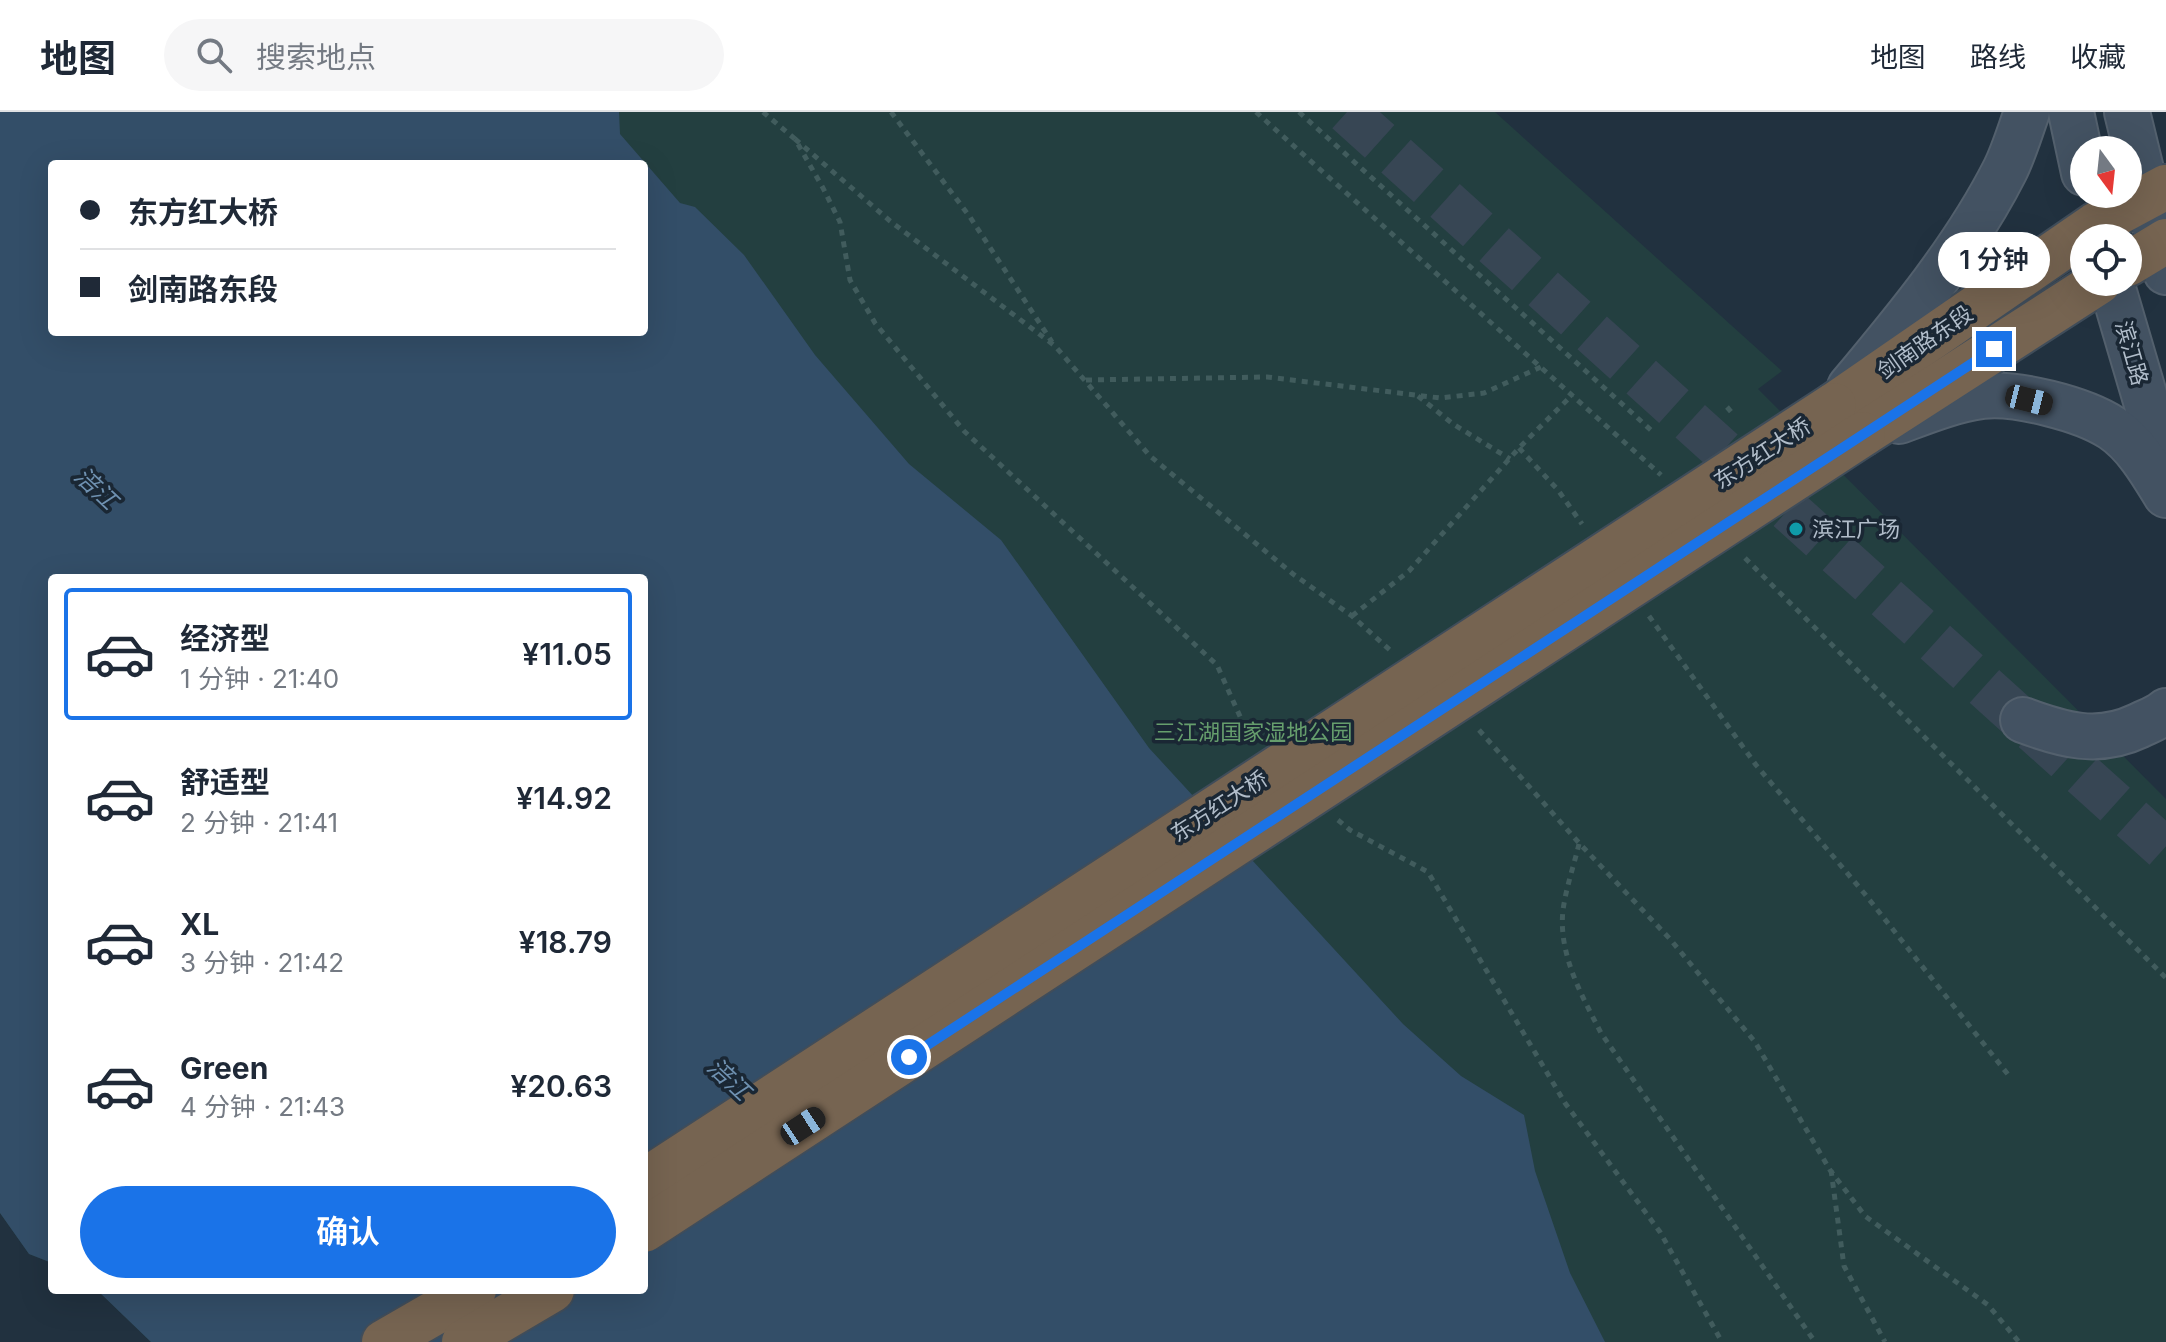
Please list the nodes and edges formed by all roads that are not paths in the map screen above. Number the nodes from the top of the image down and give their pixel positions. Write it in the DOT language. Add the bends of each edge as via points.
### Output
graph roads {
  1 [pos="2027,112"];
  2 [pos="2071,112"];
  3 [pos="2127,112"];
  4 [pos="2076,136"];
  5 [pos="2156,192"];
  6 [pos="2094,219"];
  7 [pos="2155,256"];
  8 [pos="2074,296"];
  9 [pos="2115,296"];
  10 [pos="1848,420"];
  11 [pos="2166,469"];
  12 [pos="2166,495"];
  13 [pos="2166,711"];
  14 [pos="2023,720"];
  15 [pos="648,1178"];
  16 [pos="648,1227"];
  17 [pos="467,1294"];
  18 [pos="545,1294"];
  19 [pos="384,1342"];
  20 [pos="464,1342"];
  1 -- 10 [label="street" via="2005,169 1905,321"];
  2 -- 4 [label="street"];
  3 -- 5 [label="street"];
  5 -- 6 [label="highway, 剑南路东段"];
  5 -- 7 [label="street"];
  6 -- 10 [label="highway, 剑南路东段"];
  8 -- 10 [label="highway, 剑南路东段"];
  9 -- 11 [label="street, 滨江路"];
  10 -- 12 [label="street" via="1986,396 2029,400 2113,429 2146,462"];
  10 -- 15 [label="highway, 东方红大桥, bridge"];
  10 -- 16 [label="highway, 东方红大桥, bridge"];
  13 -- 14 [label="street" via="2125,732 2092,739"];
  17 -- 19 [label="highway"];
  18 -- 20 [label="highway"];
}
